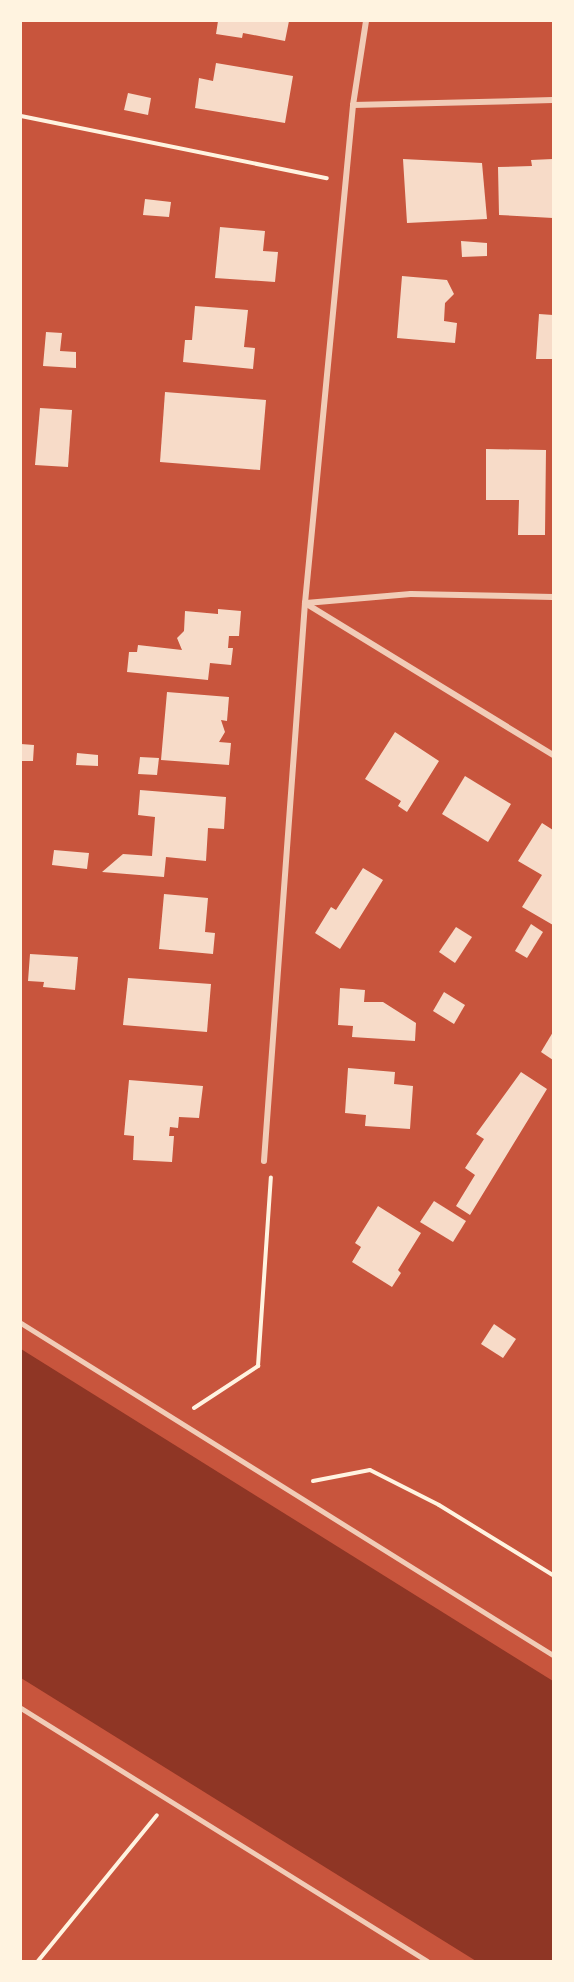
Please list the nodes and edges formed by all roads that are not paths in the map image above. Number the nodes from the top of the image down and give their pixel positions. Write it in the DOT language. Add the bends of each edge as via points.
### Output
graph roads {
  1 [pos="366,21"];
  2 [pos="553,100"];
  3 [pos="353,105"];
  4 [pos="553,597"];
  5 [pos="305,603"];
  6 [pos="553,755"];
  7 [pos="264,1161"];
  8 [pos="21,1323"];
  9 [pos="553,1655"];
  10 [pos="21,1708"];
  11 [pos="427,1961"];
  1 -- 3 [label="street"];
  2 -- 3 [label="street"];
  3 -- 5 [label="street"];
  4 -- 5 [label="street" via="411,594"];
  5 -- 6 [label="street"];
  5 -- 7 [label="street"];
  8 -- 9 [label="lane"];
  10 -- 11 [label="lane"];
}
